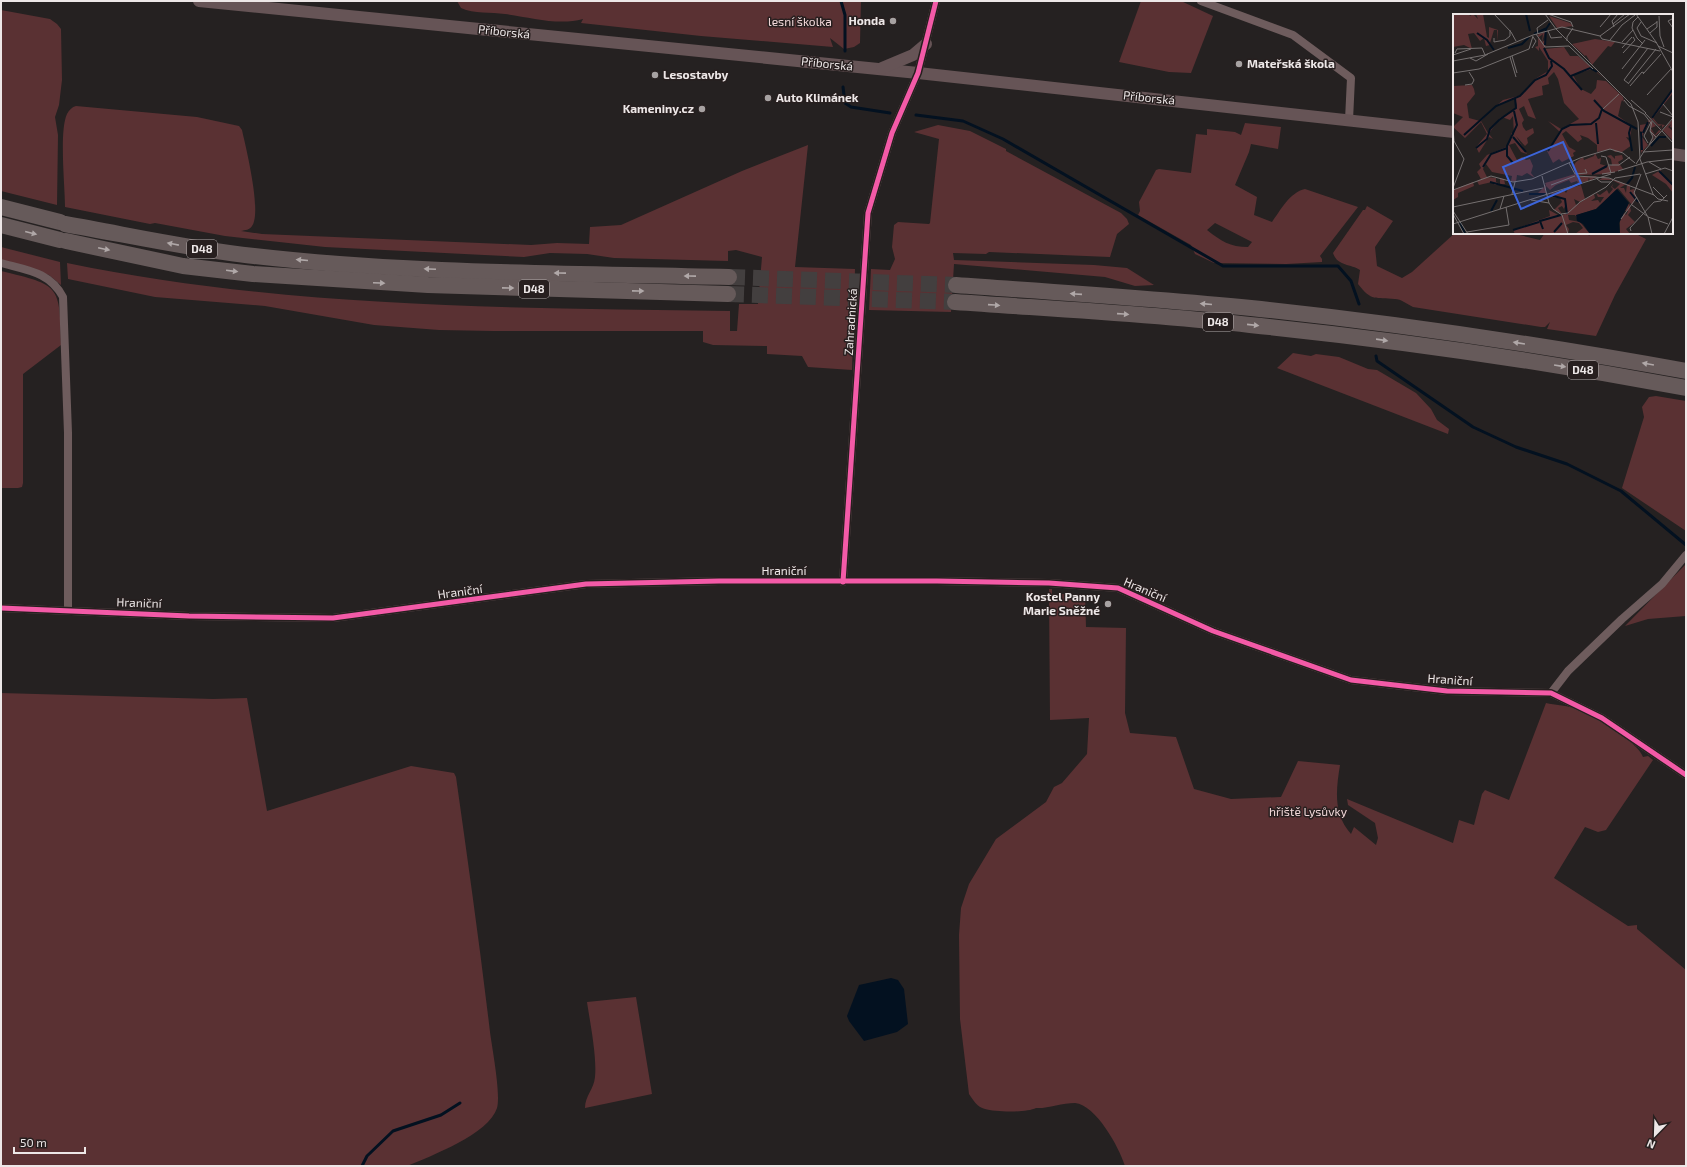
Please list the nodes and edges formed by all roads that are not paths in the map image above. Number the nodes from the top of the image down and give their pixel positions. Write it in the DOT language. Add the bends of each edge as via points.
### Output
graph roads {
  1 [pos="199,1"];
  2 [pos="936,1"];
  3 [pos="1201,1"];
  4 [pos="926,44"];
  5 [pos="879,69"];
  6 [pos="918,73"];
  7 [pos="1349,120"];
  8 [pos="1453,132"];
  9 [pos="1673,154"];
  10 [pos="1686,156"];
  11 [pos="1,207"];
  12 [pos="1,225"];
  13 [pos="1,263"];
  14 [pos="728,277"];
  15 [pos="956,285"];
  16 [pos="728,294"];
  17 [pos="955,302"];
  18 [pos="1686,371"];
  19 [pos="1686,388"];
  20 [pos="1686,555"];
  21 [pos="843,582"];
  22 [pos="1,608"];
  23 [pos="68,610"];
  24 [pos="1551,693"];
  25 [pos="1686,775"];
  1 -- 5 [label="main road, Příborská"];
  2 -- 4 [label="street, Zahradnická"];
  3 -- 7 [label="street" via="1293,35 1351,78"];
  4 -- 5 [label="main road" via="913,55"];
  4 -- 6 [label="street, Zahradnická"];
  5 -- 6 [label="main road, Příborská"];
  6 -- 7 [label="main road, Příborská"];
  6 -- 21 [label="street, Zahradnická" via="892,133 868,213"];
  7 -- 8 [label="main road, Příborská"];
  9 -- 10 [label="main road"];
  14 -- 11 [label="highway, D48, one-way" via="487,271 341,264 253,256 186,247 63,223"];
  12 -- 16 [label="highway, D48, one-way" via="183,266 253,274 436,286"];
  13 -- 23 [label="street" via="49,278 58,286 63,298 68,433"];
  18 -- 15 [label="highway, D48, one-way" via="1482,337 1328,317 1151,299"];
  17 -- 19 [label="highway, D48, one-way" via="1150,316 1326,333 1480,354"];
  20 -- 24 [label="street" via="1662,584 1622,618 1568,671"];
  21 -- 23 [label="street, Hraniční" via="586,584 333,618 190,616"];
  21 -- 24 [label="street, Hraniční" via="1049,583 1118,588 1213,631 1351,680 1447,691"];
  22 -- 23 [label="street, Hraniční"];
  24 -- 25 [label="street" via="1602,718"];
}
